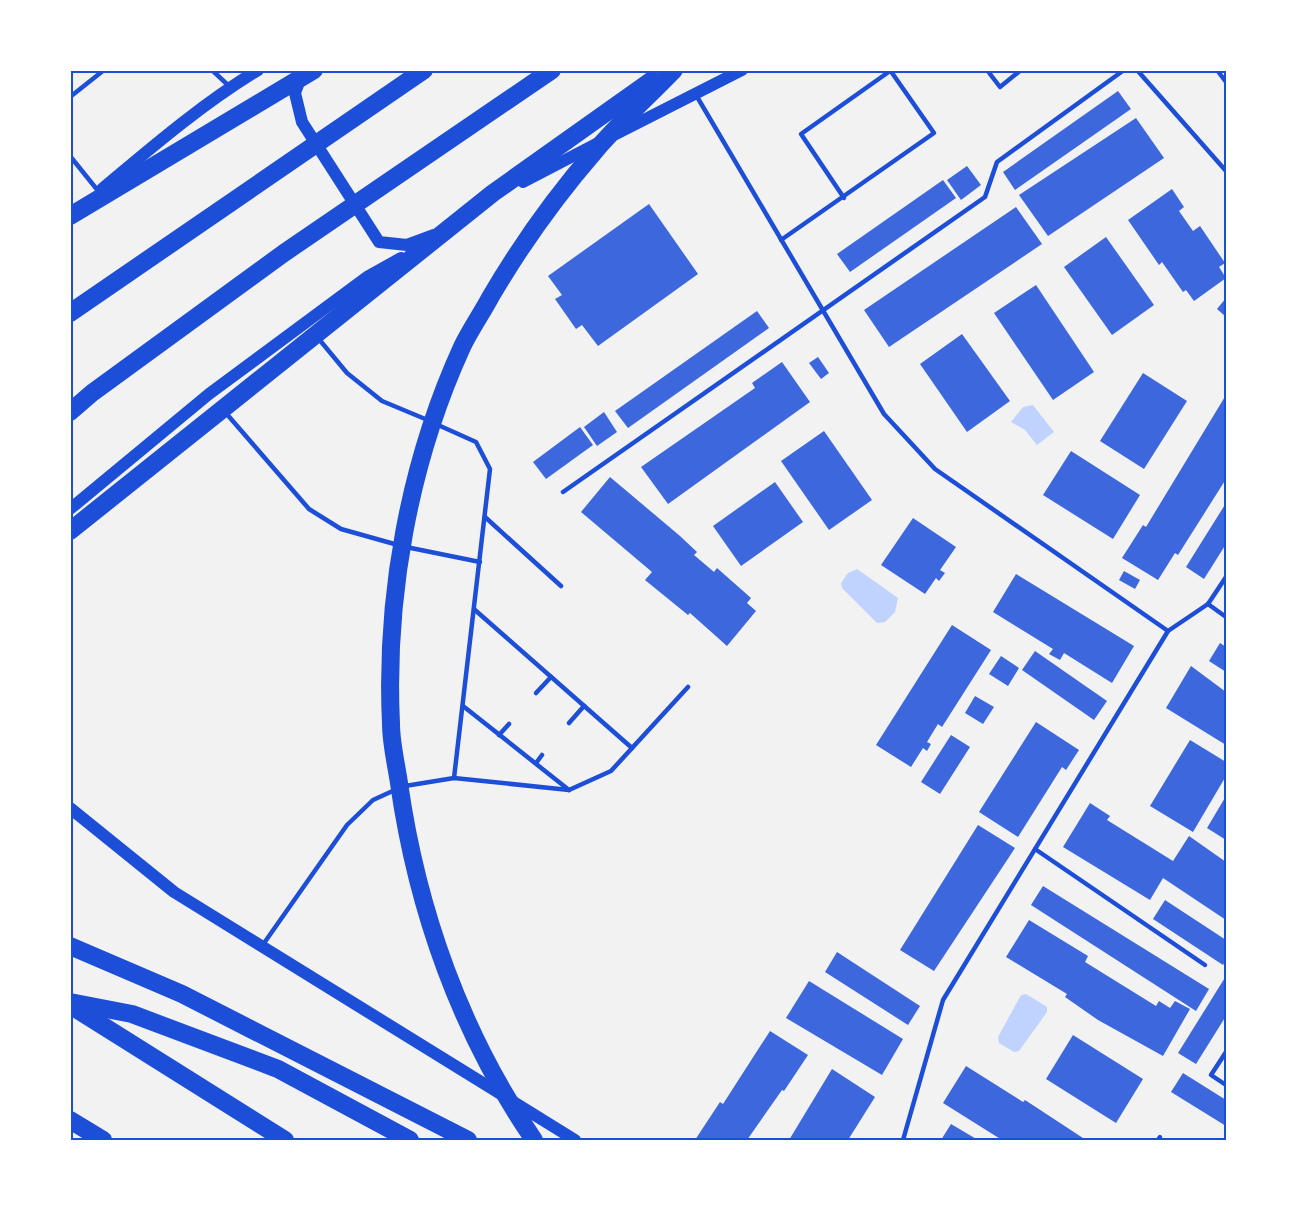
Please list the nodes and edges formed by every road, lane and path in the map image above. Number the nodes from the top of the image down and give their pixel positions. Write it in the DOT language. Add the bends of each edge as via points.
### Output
graph roads {
  1 [pos="104,70"];
  2 [pos="212,70"];
  3 [pos="258,70"];
  4 [pos="304,70"];
  5 [pos="315,70"];
  6 [pos="424,70"];
  7 [pos="552,70"];
  8 [pos="666,70"];
  9 [pos="674,70"];
  10 [pos="742,70"];
  11 [pos="987,70"];
  12 [pos="1021,70"];
  13 [pos="1124,70"];
  14 [pos="1137,70"];
  15 [pos="1217,70"];
  16 [pos="890,71"];
  17 [pos="1227,82"];
  18 [pos="230,87"];
  19 [pos="695,94"];
  20 [pos="70,97"];
  21 [pos="70,156"];
  22 [pos="1227,171"];
  23 [pos="99,192"];
  24 [pos="844,198"];
  25 [pos="70,216"];
  26 [pos="70,221"];
  27 [pos="459,226"];
  28 [pos="782,240"];
  29 [pos="822,309"];
  30 [pos="70,313"];
  31 [pos="305,323"];
  32 [pos="209,394"];
  33 [pos="70,412"];
  34 [pos="563,492"];
  35 [pos="70,509"];
  36 [pos="485,517"];
  37 [pos="70,531"];
  38 [pos="480,562"];
  39 [pos="1227,577"];
  40 [pos="561,586"];
  41 [pos="1208,604"];
  42 [pos="475,610"];
  43 [pos="1227,617"];
  44 [pos="1168,631"];
  45 [pos="550,677"];
  46 [pos="688,687"];
  47 [pos="536,693"];
  48 [pos="463,706"];
  49 [pos="584,706"];
  50 [pos="570,723"];
  51 [pos="509,724"];
  52 [pos="500,735"];
  53 [pos="632,748"];
  54 [pos="542,755"];
  55 [pos="536,763"];
  56 [pos="454,778"];
  57 [pos="569,790"];
  58 [pos="70,808"];
  59 [pos="1035,849"];
  60 [pos="70,946"];
  61 [pos="262,946"];
  62 [pos="1204,965"];
  63 [pos="70,1004"];
  64 [pos="1227,1052"];
  65 [pos="1227,1085"];
  66 [pos="70,1120"];
  67 [pos="103,1140"];
  68 [pos="285,1140"];
  69 [pos="410,1140"];
  70 [pos="468,1140"];
  71 [pos="534,1140"];
  72 [pos="575,1140"];
  73 [pos="903,1140"];
  1 -- 20 [label="lane"];
  2 -- 18 [label="lane"];
  3 -- 18 [label="main road"];
  4 -- 27 [label="main road" via="295,93 302,122 379,242 406,245"];
  5 -- 25 [label="highway"];
  6 -- 30 [label="highway"];
  7 -- 33 [label="highway" via="284,253"];
  8 -- 37 [label="highway" via="493,193"];
  9 -- 71 [label="highway" via="595,151 540,221 462,346 428,435 404,533 393,624 390,725 405,825 427,917 465,1020 504,1096"];
  10 -- 19 [label="main road"];
  11 -- 12 [label="lane" via="1000,87"];
  13 -- 29 [label="lane" via="997,162 985,197"];
  14 -- 22 [label="lane"];
  15 -- 17 [label="lane"];
  16 -- 24 [label="lane" via="801,134"];
  16 -- 24 [label="lane" via="934,133"];
  18 -- 23 [label="main road"];
  19 -- 27 [label="main road" via="535,174"];
  19 -- 28 [label="lane"];
  21 -- 23 [label="lane"];
  23 -- 26 [label="main road"];
  24 -- 28 [label="lane"];
  27 -- 31 [label="main road" via="367,277"];
  28 -- 29 [label="lane"];
  29 -- 34 [label="lane"];
  29 -- 44 [label="lane" via="884,414 935,469"];
  31 -- 32 [label="main road"];
  31 -- 36 [label="lane" via="347,373 382,401 476,442 490,469"];
  32 -- 35 [label="main road"];
  32 -- 38 [label="lane" via="309,508 341,529"];
  36 -- 38 [label="lane"];
  36 -- 40 [label="lane"];
  38 -- 42 [label="lane"];
  39 -- 41 [label="lane"];
  41 -- 43 [label="lane"];
  41 -- 44 [label="lane"];
  42 -- 45 [label="lane"];
  42 -- 48 [label="lane"];
  44 -- 59 [label="lane"];
  45 -- 47 [label="lane"];
  45 -- 49 [label="lane"];
  46 -- 53 [label="lane"];
  48 -- 52 [label="lane"];
  48 -- 56 [label="lane"];
  49 -- 50 [label="lane"];
  49 -- 53 [label="lane"];
  51 -- 52 [label="lane"];
  52 -- 55 [label="lane"];
  53 -- 57 [label="lane" via="610,771"];
  54 -- 55 [label="lane"];
  55 -- 57 [label="lane"];
  56 -- 57 [label="lane"];
  56 -- 61 [label="lane" via="408,785 373,800 347,825"];
  58 -- 61 [label="main road" via="174,892"];
  59 -- 62 [label="lane"];
  59 -- 73 [label="lane" via="943,1000"];
  60 -- 70 [label="highway" via="182,994"];
  61 -- 72 [label="main road"];
  63 -- 68 [label="highway"];
  63 -- 69 [label="highway" via="132,1014 268,1065"];
  64 -- 65 [label="lane" via="1211,1075"];
  66 -- 67 [label="highway"];
}
